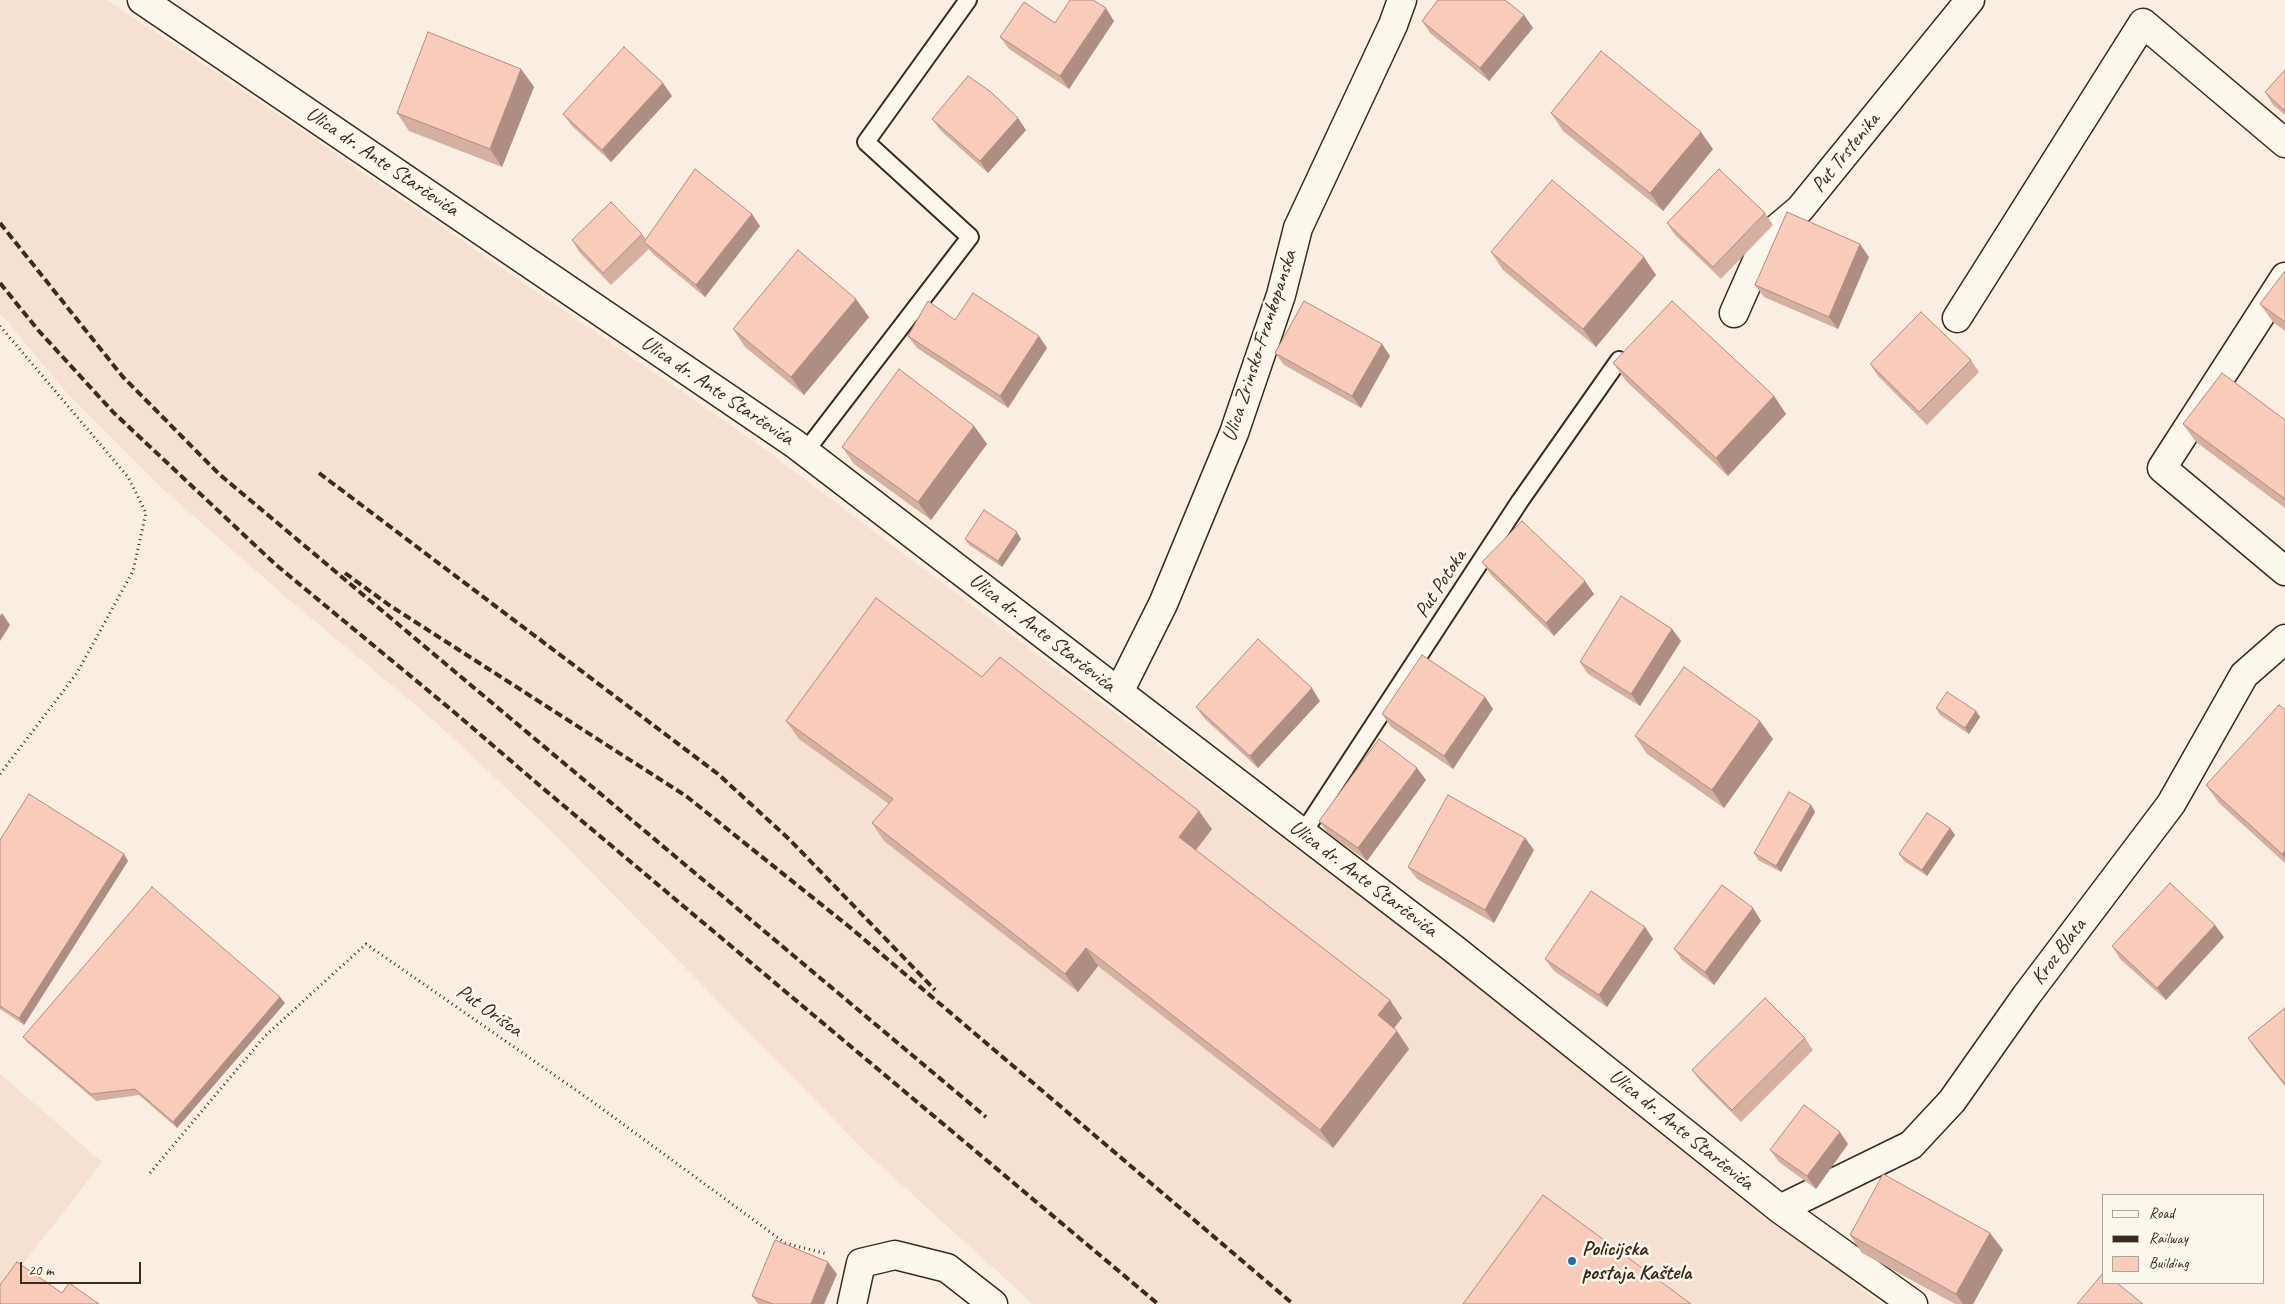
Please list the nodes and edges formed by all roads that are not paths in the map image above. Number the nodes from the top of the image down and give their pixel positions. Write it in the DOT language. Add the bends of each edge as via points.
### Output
graph roads {
  1 [pos="142,0"];
  2 [pos="968,0"];
  3 [pos="1402,0"];
  4 [pos="1970,0"];
  5 [pos="2285,143"];
  6 [pos="2285,277"];
  7 [pos="1734,313"];
  8 [pos="1957,318"];
  9 [pos="1619,360"];
  10 [pos="805,452"];
  11 [pos="2285,571"];
  12 [pos="2285,639"];
  13 [pos="1119,692"];
  14 [pos="1303,833"];
  15 [pos="1780,1209"];
  16 [pos="852,1304"];
  17 [pos="993,1304"];
  18 [pos="1913,1304"];
  1 -- 10 [label="street, Ulica dr. Ante Starčevića"];
  2 -- 10 [label="lane" via="866,142 970,237"];
  3 -- 13 [label="street, Ulica Zrinsko-Frankopanska" via="1298,228 1281,295 1234,433 1163,604"];
  4 -- 7 [label="street, Put Trstenika" via="1800,209 1768,236"];
  5 -- 8 [label="street" via="2143,23"];
  6 -- 11 [label="street" via="2162,468"];
  9 -- 14 [label="lane, Put Potoka" via="1520,501"];
  10 -- 13 [label="street, Ulica dr. Ante Starčevića"];
  12 -- 15 [label="street, Kroz Blata" via="2244,675 2171,804 2026,996 1952,1101 1911,1145"];
  13 -- 14 [label="street, Ulica dr. Ante Starčevića"];
  14 -- 15 [label="street, Ulica dr. Ante Starčevića"];
  15 -- 18 [label="street, Ulica dr. Ante Starčevića"];
  16 -- 17 [label="street" via="861,1263 895,1255 947,1268"];
}
